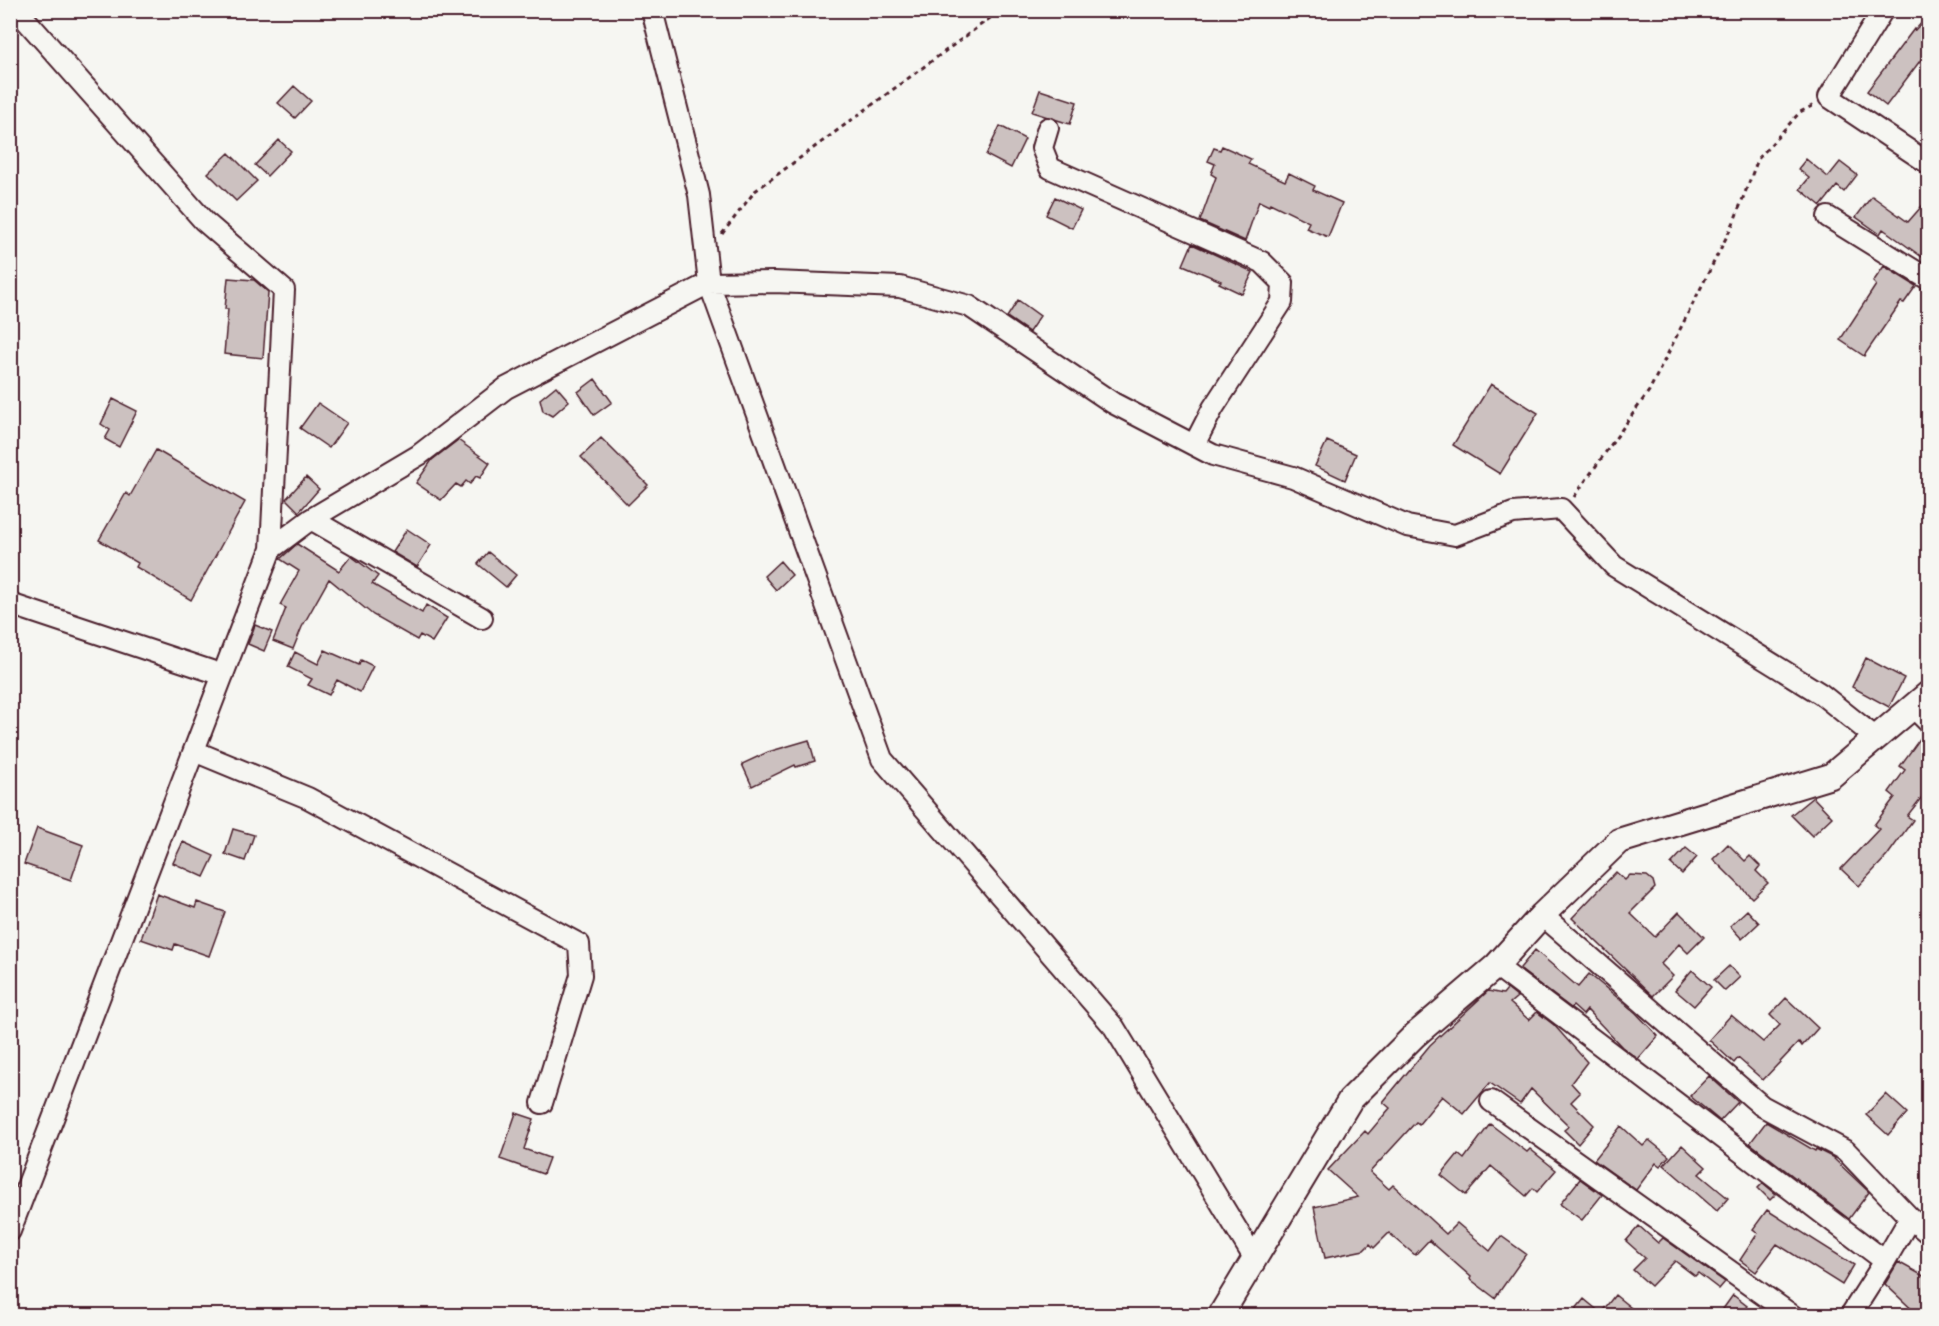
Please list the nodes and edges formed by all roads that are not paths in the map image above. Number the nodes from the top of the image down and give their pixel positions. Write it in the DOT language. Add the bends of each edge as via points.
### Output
graph roads {
  1 [pos="17,10"];
  2 [pos="652,10"];
  3 [pos="1883,10"];
  4 [pos="1048,128"];
  5 [pos="1929,163"];
  6 [pos="1828,216"];
  7 [pos="1929,279"];
  8 [pos="710,283"];
  9 [pos="1194,445"];
  10 [pos="311,519"];
  11 [pos="271,549"];
  12 [pos="10,604"];
  13 [pos="482,618"];
  14 [pos="223,675"];
  15 [pos="1923,707"];
  16 [pos="1876,738"];
  17 [pos="194,751"];
  18 [pos="1542,915"];
  19 [pos="1497,966"];
  20 [pos="1491,1101"];
  21 [pos="542,1103"];
  22 [pos="1910,1218"];
  23 [pos="10,1231"];
  24 [pos="1929,1233"];
  25 [pos="1253,1256"];
  26 [pos="1886,1262"];
  27 [pos="1222,1314"];
  28 [pos="1794,1316"];
  29 [pos="1850,1316"];
  1 -- 11 [label="street" via="204,221 284,290"];
  2 -- 8 [label="street" via="699,195"];
  3 -- 5 [label="street" via="1829,97"];
  4 -- 9 [label="street" via="1042,148 1050,168 1262,262 1283,283 1282,302 1213,408"];
  6 -- 7 [label="street"];
  8 -- 9 [label="street" via="900,287 969,306 1113,404"];
  8 -- 10 [label="street" via="506,388 419,456"];
  8 -- 25 [label="street" via="882,759 1114,1027"];
  9 -- 16 [label="street" via="1213,455 1293,477 1407,526 1455,535 1513,513 1561,508 1614,566 1821,694"];
  10 -- 11 [label="street"];
  10 -- 13 [label="street"];
  11 -- 14 [label="street"];
  12 -- 14 [label="street"];
  14 -- 17 [label="street"];
  15 -- 16 [label="street"];
  16 -- 18 [label="street" via="1831,776 1619,841"];
  17 -- 21 [label="street" via="326,807 579,944 581,975"];
  17 -- 23 [label="street"];
  18 -- 19 [label="street"];
  18 -- 22 [label="street" via="1762,1106 1846,1151"];
  19 -- 25 [label="street" via="1414,1035 1350,1100"];
  19 -- 26 [label="street"];
  20 -- 28 [label="street"];
  22 -- 24 [label="street"];
  22 -- 26 [label="street"];
  25 -- 27 [label="street"];
  26 -- 29 [label="street"];
}
